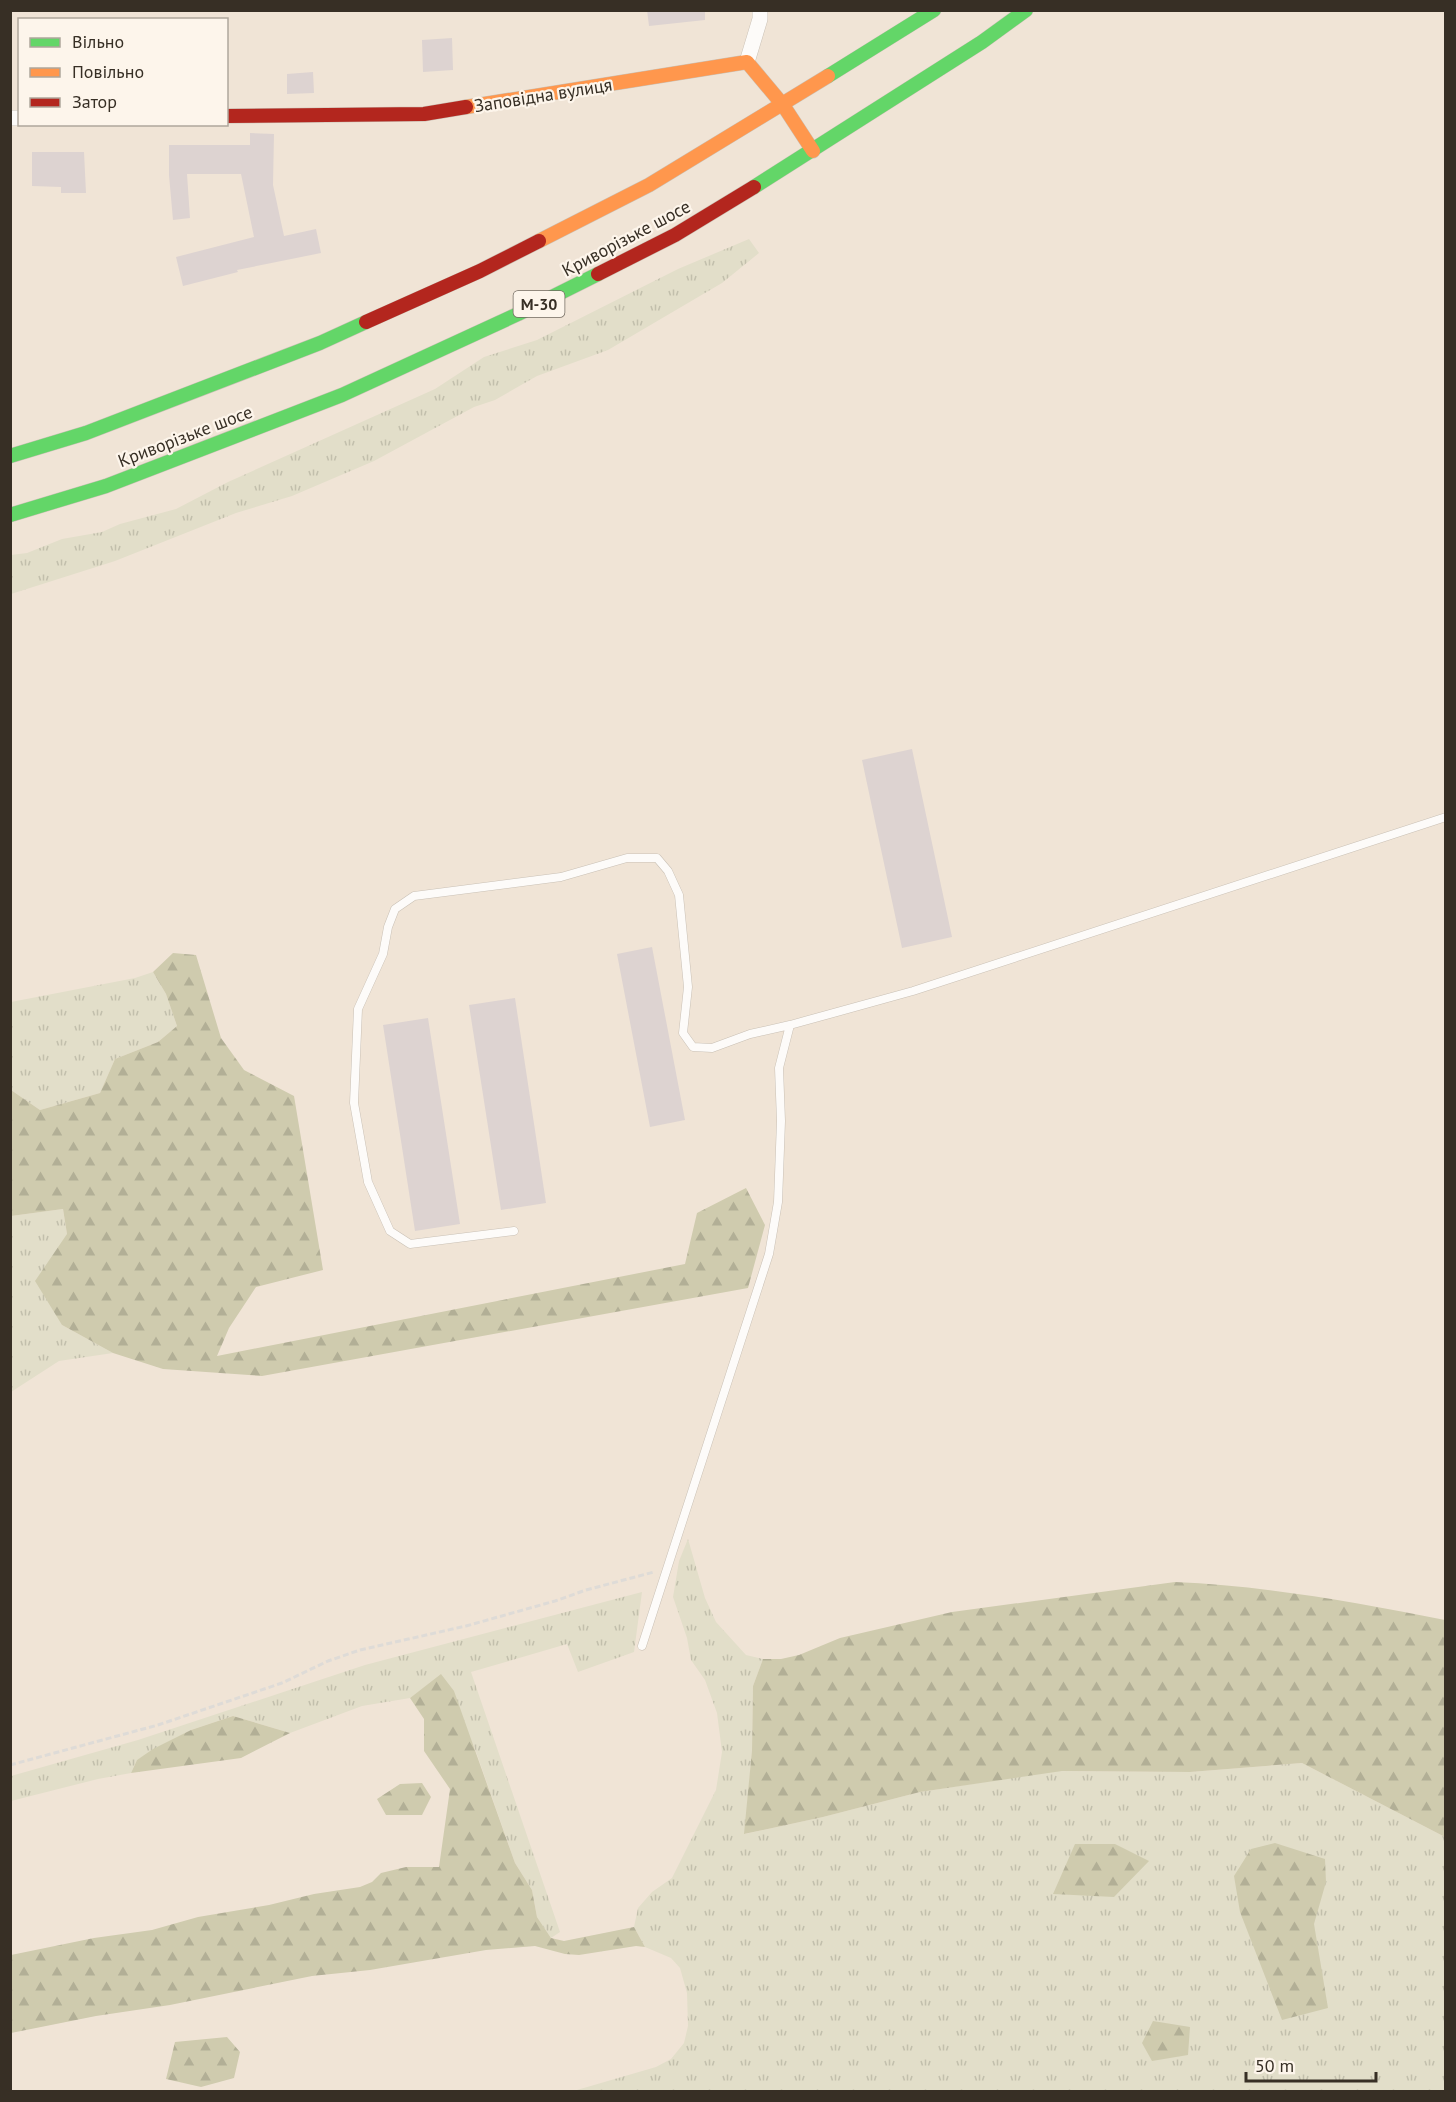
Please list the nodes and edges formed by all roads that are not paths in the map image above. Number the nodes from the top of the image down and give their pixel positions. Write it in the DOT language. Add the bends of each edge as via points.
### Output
graph roads {
  1 [pos="760,10"];
  2 [pos="934,10"];
  3 [pos="1026,10"];
  4 [pos="747,62"];
  5 [pos="783,105"];
  6 [pos="228,116"];
  7 [pos="813,151"];
  8 [pos="10,456"];
  9 [pos="10,515"];
  10 [pos="1446,817"];
  11 [pos="790,1025"];
  12 [pos="514,1231"];
  13 [pos="642,1646"];
  1 -- 4 [label="street"];
  2 -- 5 [label="main road, Криворізьке шосе"];
  3 -- 7 [label="main road, Криворізьке шосе / М-30"];
  4 -- 5 [label="main road"];
  4 -- 6 [label="main road, Заповідна вулиця" via="424,114"];
  5 -- 7 [label="main road"];
  5 -- 8 [label="main road, Криворізьке шосе" via="649,185 480,271 320,343 86,433"];
  7 -- 9 [label="main road, Криворізьке шосе / М-30" via="675,235 518,314 352,390 106,486"];
  10 -- 11 [label="lane" via="913,991"];
  11 -- 12 [label="lane" via="712,1048 693,1047 683,1033 688,987 679,895 657,858 627,858 561,877 414,896 395,909 383,954 357,1009 354,1103 368,1182 390,1232 410,1244"];
  11 -- 13 [label="lane" via="779,1068 778,1202 769,1254"];
}
